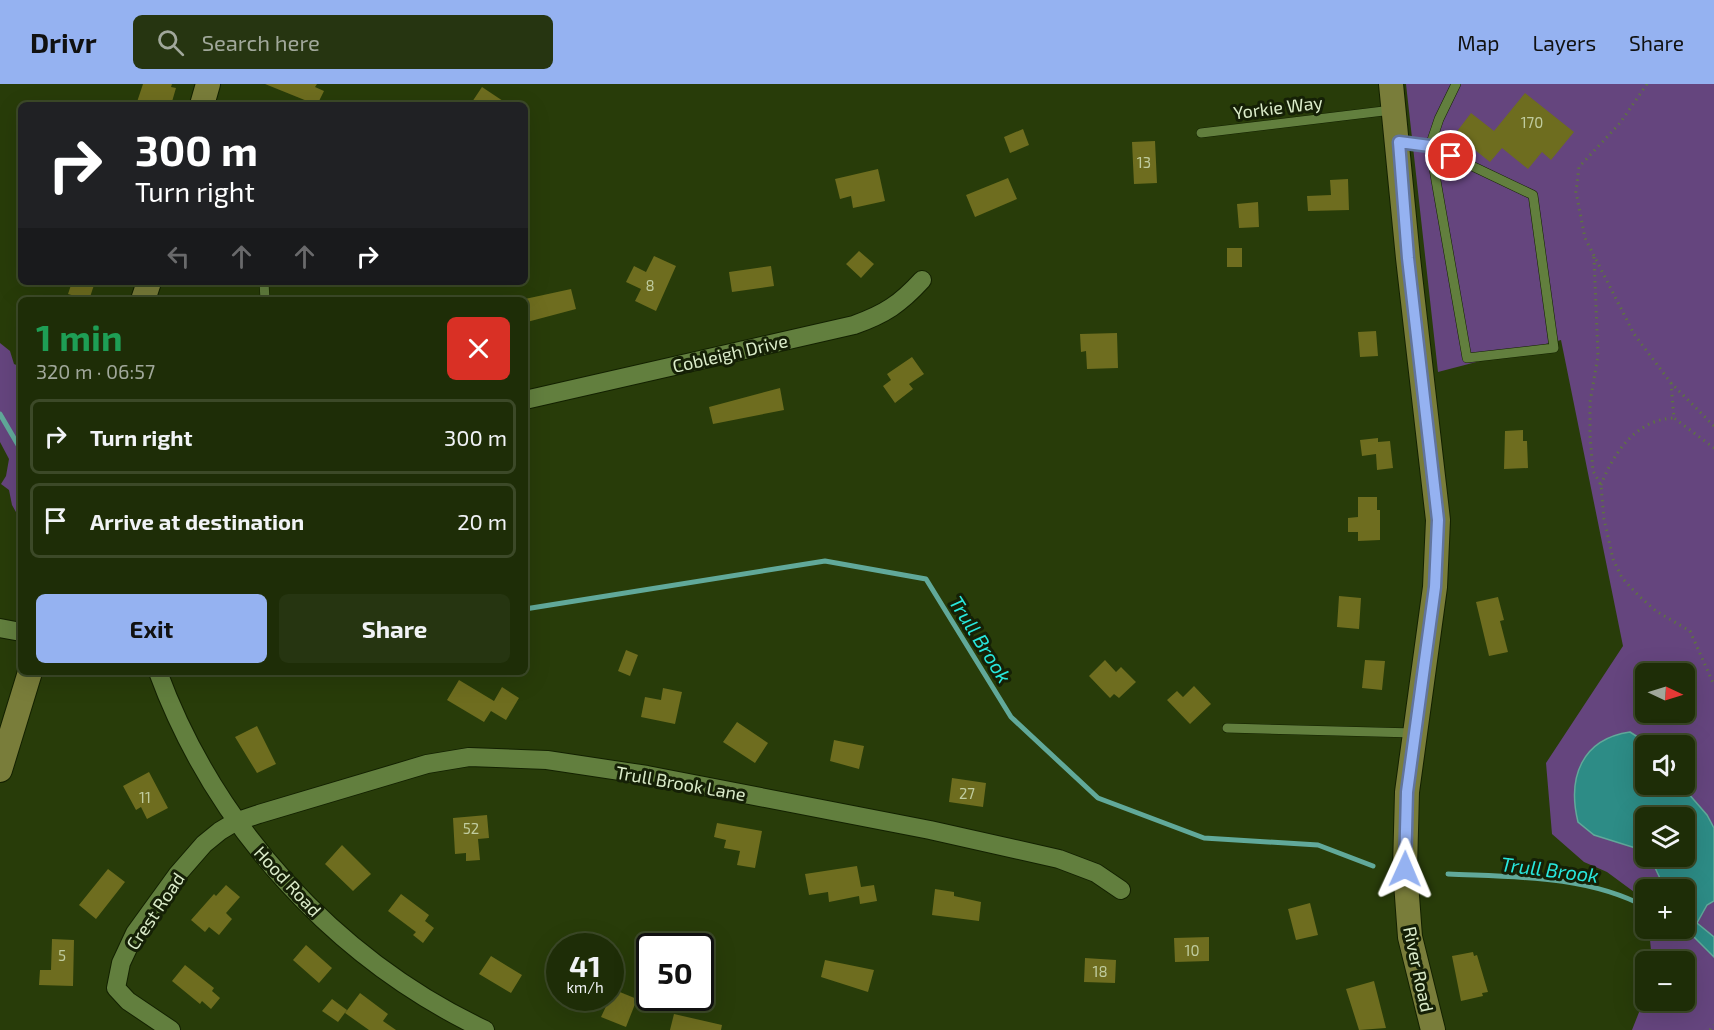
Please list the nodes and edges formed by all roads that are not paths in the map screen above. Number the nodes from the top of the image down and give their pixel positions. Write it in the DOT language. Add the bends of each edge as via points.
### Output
graph roads {
  1 [pos="208,84"];
  2 [pos="1391,84"];
  3 [pos="1456,84"];
  4 [pos="203,102"];
  5 [pos="1395,110"];
  6 [pos="1201,133"];
  7 [pos="1399,142"];
  8 [pos="1430,146"];
  9 [pos="922,280"];
  10 [pos="528,399"];
  11 [pos="0,628"];
  12 [pos="18,631"];
  13 [pos="29,675"];
  14 [pos="159,675"];
  15 [pos="1227,728"];
  16 [pos="1414,734"];
  17 [pos="0,770"];
  18 [pos="235,822"];
  19 [pos="1122,890"];
  20 [pos="171,1030"];
  21 [pos="485,1030"];
  22 [pos="1433,1030"];
  1 -- 4 [label="main road"];
  2 -- 5 [label="main road, River Road"];
  3 -- 8 [label="lane"];
  5 -- 6 [label="lane, Yorkie Way"];
  5 -- 7 [label="main road, River Road"];
  7 -- 8 [label="lane"];
  7 -- 16 [label="main road, River Road" via="1438,520 1435,587"];
  8 -- 8 [label="lane" via="1467,358 1554,348 1533,195"];
  9 -- 10 [label="street, Cobleigh Drive" via="902,302 882,315 854,325"];
  11 -- 12 [label="street"];
  13 -- 17 [label="main road"];
  14 -- 18 [label="street, Hood Road" via="175,717"];
  15 -- 16 [label="lane"];
  16 -- 22 [label="main road, River Road" via="1407,792 1407,904 1410,938"];
  18 -- 19 [label="street, Trull Brook Lane" via="427,764 469,757 508,757 647,775 965,838 1059,859 1096,873"];
  18 -- 20 [label="street, Crest Road" via="204,844 177,875 135,933 121,963 116,987 128,1001"];
  18 -- 21 [label="street, Hood Road" via="295,892 344,940 433,1003"];
}
